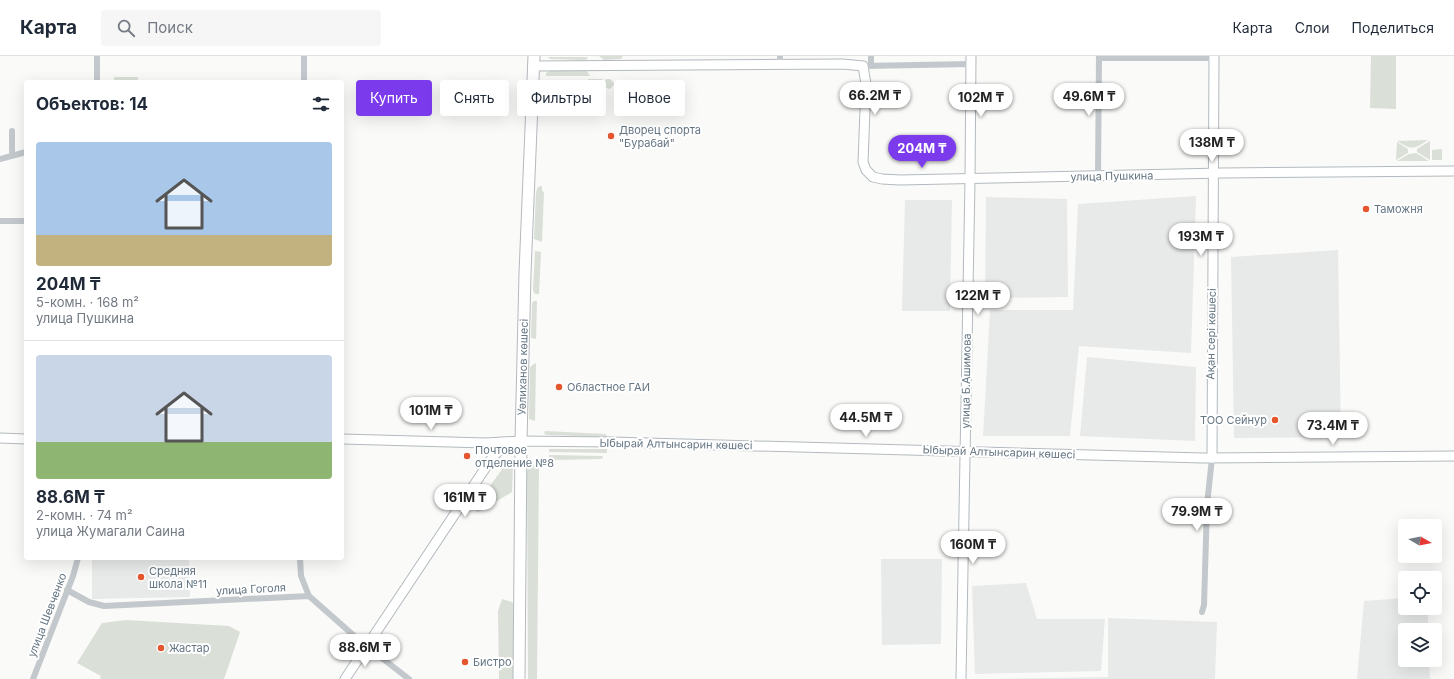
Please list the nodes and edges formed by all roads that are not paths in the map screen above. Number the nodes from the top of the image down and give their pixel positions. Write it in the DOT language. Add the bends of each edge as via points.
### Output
graph roads {
  1 [pos="97,56"];
  2 [pos="304,56"];
  3 [pos="871,56"];
  4 [pos="1099,57"];
  5 [pos="1214,57"];
  6 [pos="780,60"];
  7 [pos="971,60"];
  8 [pos="534,61"];
  9 [pos="867,66"];
  10 [pos="97,80"];
  11 [pos="304,80"];
  12 [pos="12,131"];
  13 [pos="24,152"];
  14 [pos="12,155"];
  15 [pos="0,159"];
  16 [pos="1454,171"];
  17 [pos="1212,174"];
  18 [pos="1098,176"];
  19 [pos="970,180"];
  20 [pos="0,221"];
  21 [pos="24,221"];
  22 [pos="0,438"];
  23 [pos="24,439"];
  24 [pos="344,439"];
  25 [pos="521,441"];
  26 [pos="506,443"];
  27 [pos="965,451"];
  28 [pos="1454,456"];
  29 [pos="1212,458"];
  30 [pos="77,560"];
  31 [pos="300,560"];
  32 [pos="68,590"];
  33 [pos="309,596"];
  34 [pos="1202,612"];
  35 [pos="367,646"];
  36 [pos="33,679"];
  37 [pos="345,679"];
  38 [pos="409,679"];
  39 [pos="519,679"];
  40 [pos="961,679"];
  1 -- 10 [label="street"];
  2 -- 11 [label="street"];
  3 -- 9 [label="street"];
  4 -- 5 [label="street"];
  4 -- 18 [label="street"];
  5 -- 17 [label="street, Ақан сері көшесі"];
  6 -- 8 [label="street"];
  6 -- 9 [label="street"];
  7 -- 9 [label="street"];
  7 -- 19 [label="street, улица Б.Ашимова"];
  8 -- 25 [label="highway, Уәлиханов көшесі"];
  9 -- 19 [label="street, улица Пушкина" via="862,157 868,173 882,179"];
  12 -- 14 [label="street"];
  13 -- 14 [label="street"];
  14 -- 15 [label="street"];
  16 -- 17 [label="street, улица Пушкина"];
  17 -- 18 [label="street, улица Пушкина"];
  17 -- 29 [label="street, Ақан сері көшесі"];
  18 -- 19 [label="street, улица Пушкина"];
  19 -- 27 [label="street, улица Б.Ашимова"];
  20 -- 21 [label="street"];
  22 -- 23 [label="street"];
  24 -- 26 [label="street, Ыбырай Алтынсарин көшесі"];
  25 -- 26 [label="street, Ыбырай Алтынсарин көшесі"];
  25 -- 27 [label="street, Ыбырай Алтынсарин көшесі"];
  25 -- 39 [label="highway, Уәлиханов көшесі"];
  26 -- 35 [label="street" via="492,458"];
  27 -- 29 [label="street, Ыбырай Алтынсарин көшесі"];
  27 -- 40 [label="street, улица Б.Ашимова"];
  28 -- 29 [label="street, Ыбырай Алтынсарин көшесі"];
  29 -- 34 [label="street, Ақан сері көшесі"];
  30 -- 32 [label="street, улица Шевченко"];
  31 -- 33 [label="street" via="301,576"];
  32 -- 33 [label="street, улица Гоголя" via="89,602 104,606"];
  32 -- 36 [label="street, улица Шевченко"];
  33 -- 35 [label="street"];
  35 -- 37 [label="street"];
  35 -- 38 [label="street"];
}
